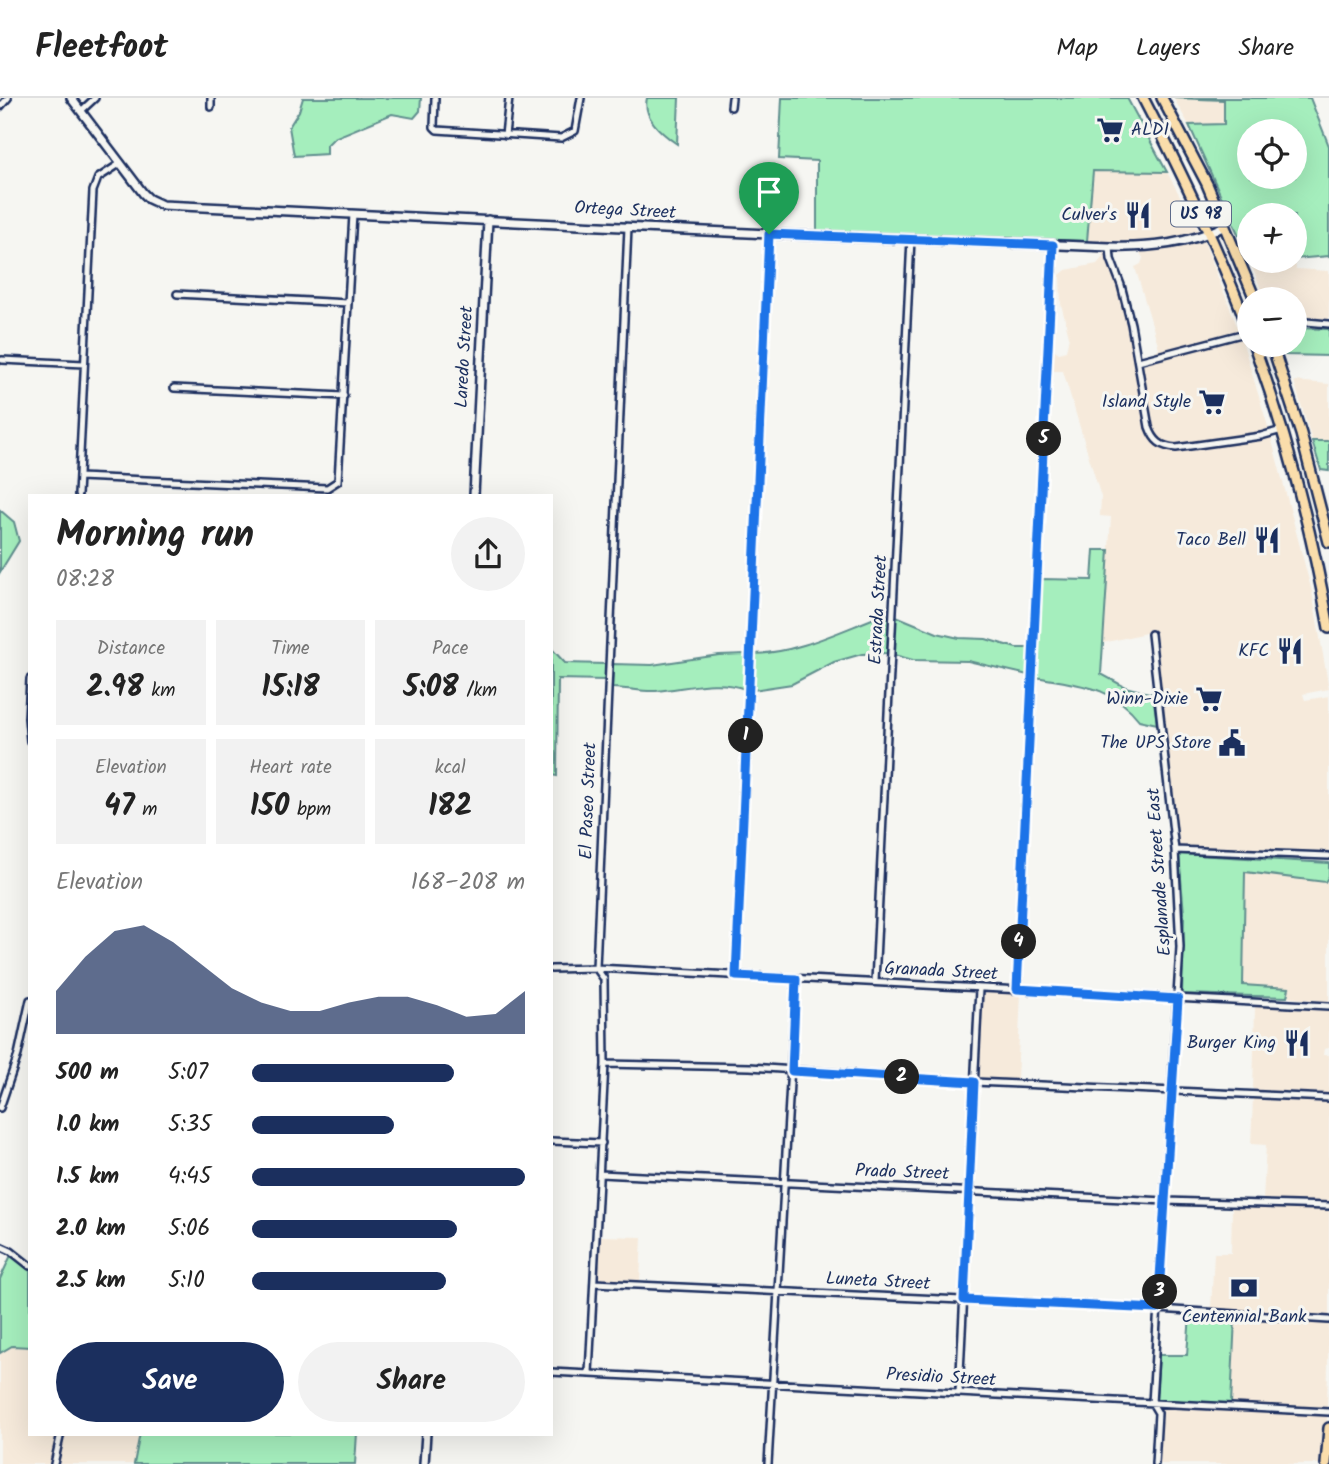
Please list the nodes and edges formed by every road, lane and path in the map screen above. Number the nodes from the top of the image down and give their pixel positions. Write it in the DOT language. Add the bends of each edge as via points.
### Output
graph roads {
  1 [pos="8,98"];
  2 [pos="71,98"];
  3 [pos="95,98"];
  4 [pos="211,98"];
  5 [pos="435,98"];
  6 [pos="509,98"];
  7 [pos="581,98"];
  8 [pos="732,98"];
  9 [pos="1143,98"];
  10 [pos="1161,98"];
  11 [pos="0,107"];
  12 [pos="211,107"];
  13 [pos="732,107"];
  14 [pos="81,111"];
  15 [pos="505,135"];
  16 [pos="121,163"];
  17 [pos="353,214"];
  18 [pos="488,220"];
  19 [pos="1225,226"];
  20 [pos="628,227"];
  21 [pos="1210,233"];
  22 [pos="769,234"];
  23 [pos="911,239"];
  24 [pos="1053,245"];
  25 [pos="1111,247"];
  26 [pos="1250,287"];
  27 [pos="177,294"];
  28 [pos="1237,302"];
  29 [pos="348,303"];
  30 [pos="1307,322"];
  31 [pos="1329,324"];
  32 [pos="1237,335"];
  33 [pos="1258,357"];
  34 [pos="1276,357"];
  35 [pos="2,360"];
  36 [pos="1138,361"];
  37 [pos="84,364"];
  38 [pos="174,388"];
  39 [pos="344,396"];
  40 [pos="1282,430"];
  41 [pos="79,477"];
  42 [pos="78,494"];
  43 [pos="474,494"];
  44 [pos="1309,530"];
  45 [pos="1329,541"];
  46 [pos="1317,565"];
  47 [pos="1329,568"];
  48 [pos="1329,628"];
  49 [pos="1151,634"];
  50 [pos="1175,850"];
  51 [pos="1329,856"];
  52 [pos="596,968"];
  53 [pos="553,969"];
  54 [pos="736,976"];
  55 [pos="796,979"];
  56 [pos="875,982"];
  57 [pos="979,989"];
  58 [pos="1017,989"];
  59 [pos="1178,999"];
  60 [pos="1329,1006"];
  61 [pos="28,1007"];
  62 [pos="605,1064"];
  63 [pos="792,1071"];
  64 [pos="974,1082"];
  65 [pos="1172,1091"];
  66 [pos="1329,1098"];
  67 [pos="0,1108"];
  68 [pos="553,1141"];
  69 [pos="602,1143"];
  70 [pos="600,1174"];
  71 [pos="784,1182"];
  72 [pos="968,1190"];
  73 [pos="1166,1201"];
  74 [pos="1329,1206"];
  75 [pos="0,1246"];
  76 [pos="28,1264"];
  77 [pos="594,1283"];
  78 [pos="777,1291"];
  79 [pos="964,1300"];
  80 [pos="1158,1309"];
  81 [pos="1329,1320"];
  82 [pos="553,1372"];
  83 [pos="589,1373"];
  84 [pos="771,1382"];
  85 [pos="959,1393"];
  86 [pos="1152,1403"];
  87 [pos="1329,1412"];
  88 [pos="1329,1428"];
  89 [pos="60,1436"];
  90 [pos="426,1436"];
  91 [pos="54,1464"];
  92 [pos="424,1464"];
  93 [pos="768,1464"];
  94 [pos="1155,1464"];
  95 [pos="1326,1464"];
  1 -- 11 [label="street"];
  2 -- 14 [label="street, Ortega Street"];
  3 -- 14 [label="street"];
  4 -- 12 [label="street"];
  5 -- 15 [label="street" via="437,130"];
  6 -- 15 [label="street"];
  7 -- 15 [label="street" via="572,134 561,138"];
  8 -- 13 [label="street"];
  9 -- 21 [label="highway, US 98"];
  10 -- 19 [label="highway, US 98"];
  14 -- 16 [label="street, Ortega Street"];
  16 -- 17 [label="street, Ortega Street" via="155,203"];
  16 -- 37 [label="street" via="98,178 93,191"];
  17 -- 18 [label="street, Ortega Street"];
  17 -- 29 [label="street"];
  18 -- 20 [label="street, Ortega Street"];
  18 -- 43 [label="street, Laredo Street"];
  19 -- 21 [label="street, Ortega Street"];
  19 -- 26 [label="highway, US 98"];
  20 -- 22 [label="street, Ortega Street"];
  20 -- 52 [label="street, El Paseo Street"];
  21 -- 25 [label="street, Ortega Street" via="1163,246"];
  21 -- 28 [label="highway, US 98"];
  22 -- 23 [label="street, Ortega Street"];
  22 -- 54 [label="street"];
  23 -- 24 [label="street, Ortega Street"];
  23 -- 56 [label="street, Estrada Street"];
  24 -- 25 [label="street, Ortega Street"];
  24 -- 58 [label="street"];
  25 -- 36 [label="street"];
  27 -- 29 [label="street"];
  29 -- 39 [label="street"];
  30 -- 31 [label="street"];
  32 -- 36 [label="street"];
  33 -- 40 [label="highway"];
  34 -- 45 [label="highway"];
  35 -- 37 [label="street"];
  36 -- 40 [label="street" via="1149,427 1162,445 1176,447"];
  37 -- 41 [label="street"];
  38 -- 39 [label="street"];
  39 -- 41 [label="street" via="340,476 327,488"];
  40 -- 44 [label="highway"];
  41 -- 42 [label="street"];
  44 -- 45 [label="highway"];
  44 -- 46 [label="highway"];
  46 -- 47 [label="highway"];
  46 -- 48 [label="highway"];
  49 -- 50 [label="street, Esplanade Street East"];
  50 -- 51 [label="street"];
  50 -- 59 [label="street, Esplanade Street East" via="1180,914"];
  52 -- 53 [label="street, Granada Street"];
  52 -- 54 [label="street, Granada Street"];
  52 -- 62 [label="street, El Paseo Street" via="604,979"];
  54 -- 55 [label="street, Granada Street"];
  55 -- 56 [label="street, Granada Street"];
  55 -- 63 [label="street"];
  56 -- 57 [label="street, Granada Street"];
  57 -- 58 [label="street, Granada Street"];
  57 -- 64 [label="street"];
  58 -- 59 [label="street, Granada Street"];
  59 -- 60 [label="street, Granada Street"];
  59 -- 65 [label="street, Esplanade Street East"];
  61 -- 67 [label="street"];
  62 -- 63 [label="street"];
  62 -- 69 [label="street, El Paseo Street"];
  63 -- 64 [label="street"];
  63 -- 71 [label="street"];
  64 -- 65 [label="street"];
  64 -- 72 [label="street"];
  65 -- 66 [label="street"];
  65 -- 73 [label="street, Esplanade Street East"];
  68 -- 69 [label="street"];
  69 -- 70 [label="street, El Paseo Street"];
  70 -- 71 [label="street, Prado Street"];
  70 -- 77 [label="street, El Paseo Street"];
  71 -- 72 [label="street, Prado Street"];
  71 -- 78 [label="street"];
  72 -- 73 [label="street, Prado Street"];
  72 -- 79 [label="street"];
  73 -- 74 [label="street, Prado Street"];
  73 -- 80 [label="street, Esplanade Street East"];
  75 -- 76 [label="street"];
  77 -- 78 [label="street, Luneta Street"];
  77 -- 83 [label="street, El Paseo Street"];
  78 -- 79 [label="street, Luneta Street"];
  78 -- 84 [label="street"];
  79 -- 80 [label="street, Luneta Street"];
  79 -- 85 [label="street"];
  80 -- 81 [label="street, Luneta Street"];
  80 -- 86 [label="street, Esplanade Street East"];
  82 -- 83 [label="street, Presidio Street"];
  83 -- 84 [label="street, Presidio Street"];
  84 -- 85 [label="street, Presidio Street"];
  84 -- 93 [label="street"];
  85 -- 86 [label="street, Presidio Street"];
  86 -- 87 [label="street, Presidio Street"];
  86 -- 94 [label="street, Esplanade Street East" via="1158,1413"];
  88 -- 95 [label="highway"];
  89 -- 91 [label="street"];
  90 -- 92 [label="street"];
}
